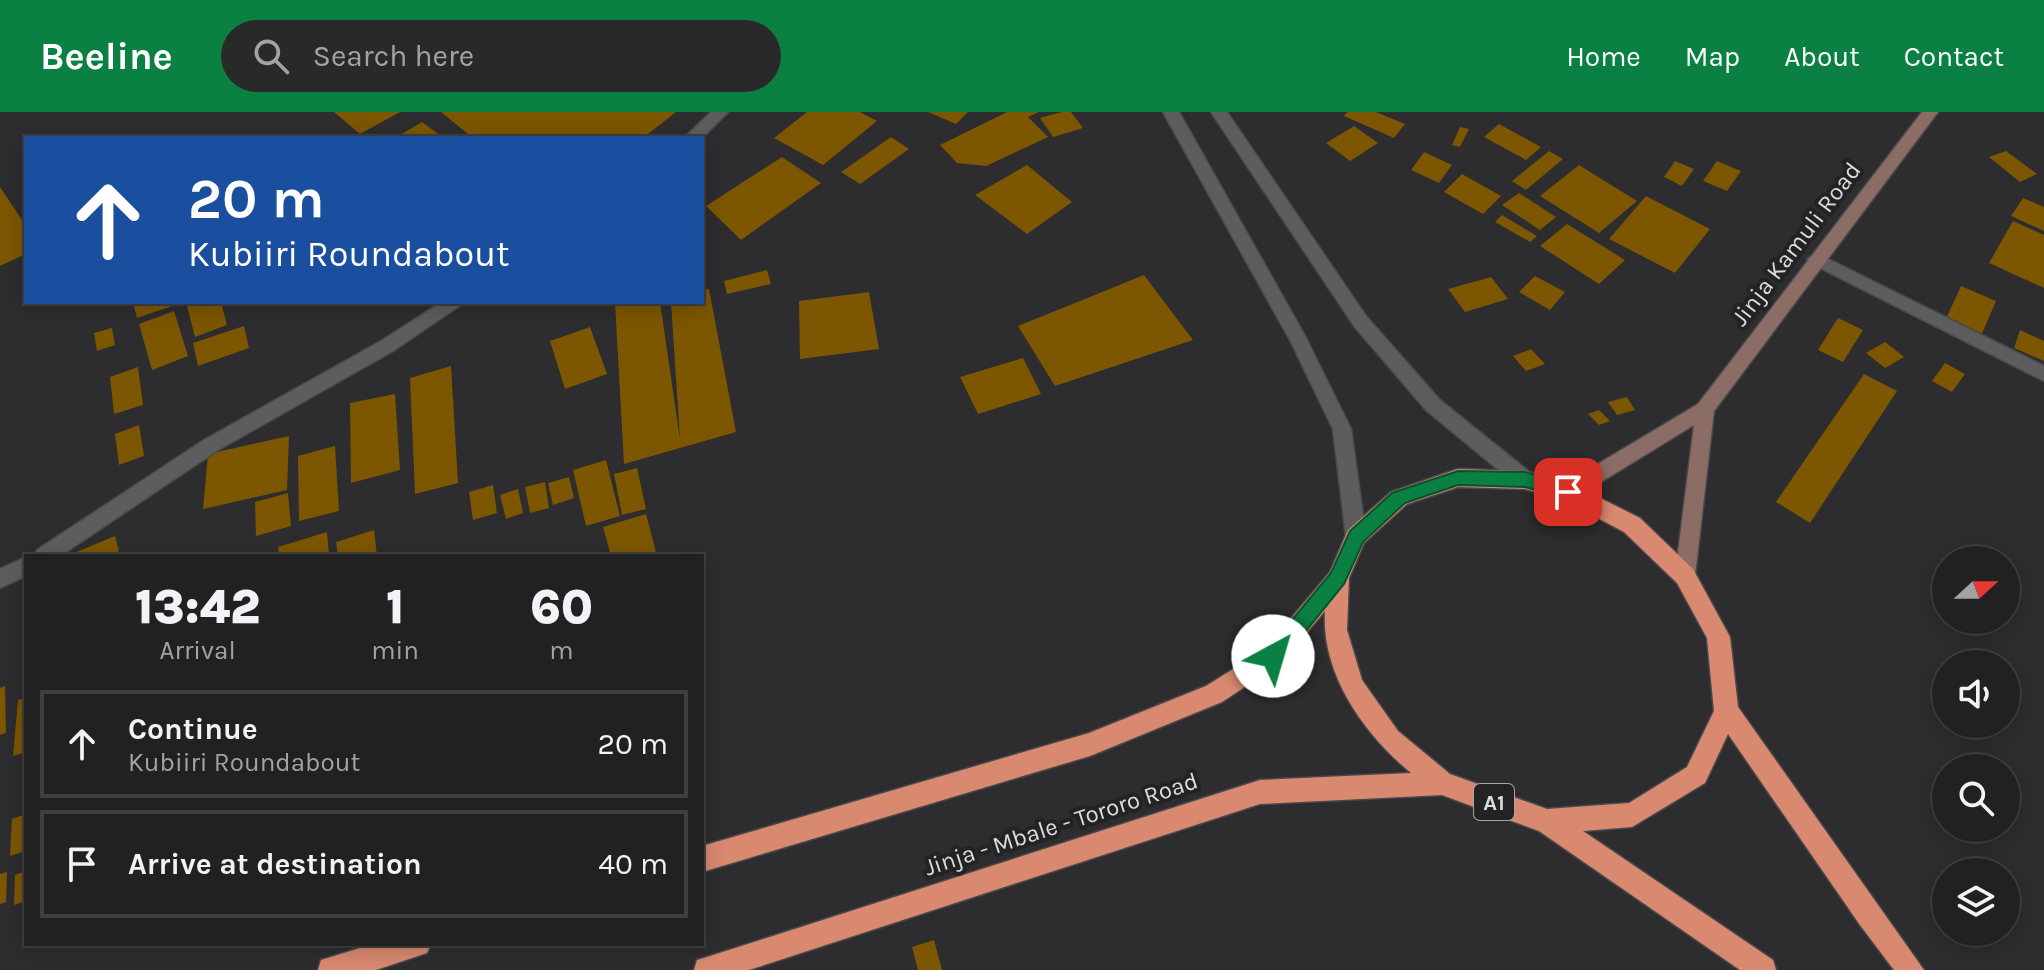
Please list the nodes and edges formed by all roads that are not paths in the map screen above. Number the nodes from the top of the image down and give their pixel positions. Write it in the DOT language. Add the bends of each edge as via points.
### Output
graph roads {
  1 [pos="720,112"];
  2 [pos="1171,112"];
  3 [pos="1219,112"];
  4 [pos="1930,112"];
  5 [pos="694,136"];
  6 [pos="1816,259"];
  7 [pos="453,304"];
  8 [pos="2044,374"];
  9 [pos="1705,409"];
  10 [pos="1525,480"];
  11 [pos="1568,492"];
  12 [pos="1356,537"];
  13 [pos="47,554"];
  14 [pos="24,567"];
  15 [pos="1685,576"];
  16 [pos="1338,578"];
  17 [pos="0,579"];
  18 [pos="1726,711"];
  19 [pos="1442,783"];
  20 [pos="1547,821"];
  21 [pos="704,858"];
  22 [pos="411,946"];
  23 [pos="331,970"];
  24 [pos="707,970"];
  25 [pos="1763,970"];
  26 [pos="1911,970"];
  1 -- 5 [label="street"];
  2 -- 12 [label="street" via="1342,429"];
  3 -- 10 [label="street" via="1360,321 1433,405"];
  4 -- 6 [label="main road, Jinja Kamuli Road"];
  6 -- 8 [label="street"];
  6 -- 9 [label="main road, Jinja Kamuli Road"];
  7 -- 13 [label="street" via="211,445"];
  9 -- 11 [label="main road, Jinja Kamuli Road"];
  9 -- 15 [label="main road, Jinja Kamuli Road"];
  10 -- 11 [label="highway, A1"];
  10 -- 12 [label="highway, A1" via="1458,478 1399,498"];
  11 -- 15 [label="highway, A1" via="1632,525"];
  12 -- 16 [label="highway, A1"];
  14 -- 17 [label="street"];
  15 -- 18 [label="highway, A1" via="1718,637"];
  16 -- 19 [label="highway, A1" via="1335,630 1352,685 1389,739"];
  16 -- 21 [label="highway, A1" via="1273,656 1214,694 1090,744"];
  18 -- 20 [label="highway, A1" via="1696,775 1632,815"];
  18 -- 26 [label="highway, A1"];
  19 -- 20 [label="highway, A1"];
  19 -- 24 [label="highway, Jinja - Mbale - Tororo Road / A1" via="1260,792"];
  20 -- 25 [label="highway, A1"];
  22 -- 23 [label="highway"];
}
